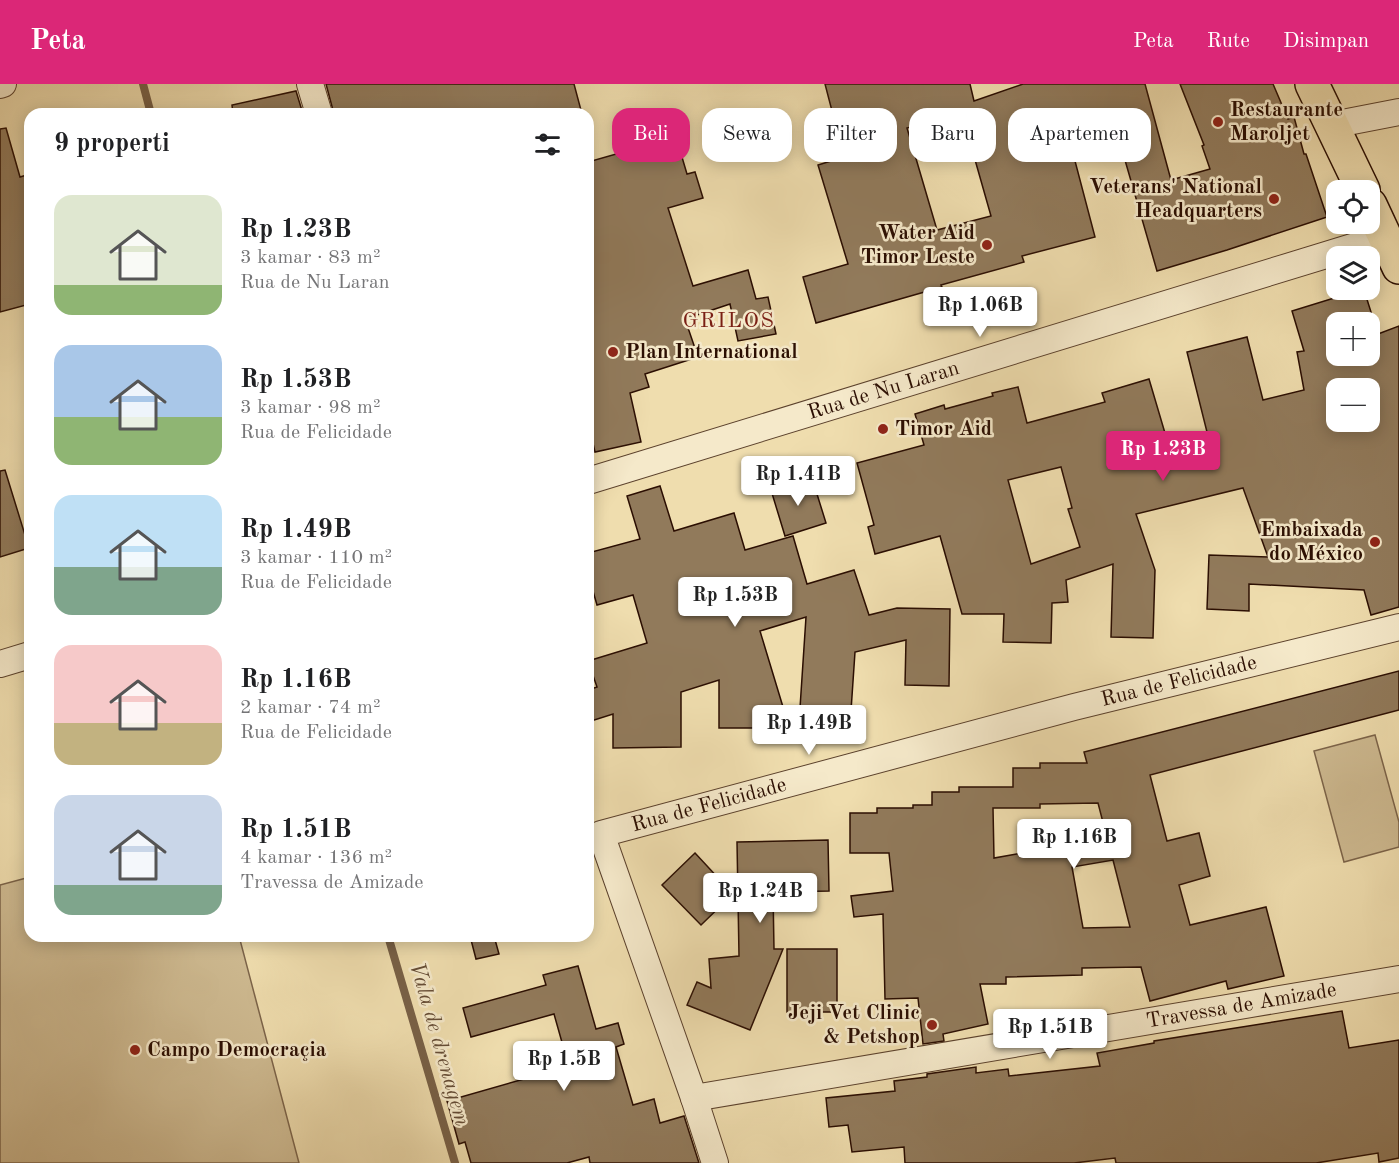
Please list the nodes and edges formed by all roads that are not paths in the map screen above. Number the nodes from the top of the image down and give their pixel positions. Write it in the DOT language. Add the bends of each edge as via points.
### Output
graph roads {
  1 [pos="310,84"];
  2 [pos="1312,84"];
  3 [pos="317,108"];
  4 [pos="1399,112"];
  5 [pos="1332,125"];
  6 [pos="1358,180"];
  7 [pos="1380,226"];
  8 [pos="1385,237"];
  9 [pos="1399,267"];
  10 [pos="594,479"];
  11 [pos="1399,627"];
  12 [pos="24,657"];
  13 [pos="0,664"];
  14 [pos="595,836"];
  15 [pos="1399,979"];
  16 [pos="694,1098"];
  17 [pos="715,1163"];
  1 -- 3 [label="street"];
  2 -- 5 [label="main road"];
  4 -- 5 [label="street"];
  5 -- 6 [label="main road"];
  7 -- 8 [label="main road"];
  8 -- 9 [label="main road"];
  8 -- 10 [label="street, Rua de Nu Laran"];
  11 -- 14 [label="street, Rua de Felicidade" via="1074,707"];
  12 -- 13 [label="street"];
  14 -- 16 [label="street, Rua de Felicidade"];
  15 -- 16 [label="street, Travessa de Amizade"];
  16 -- 17 [label="street, Rua de Felicidade"];
}
